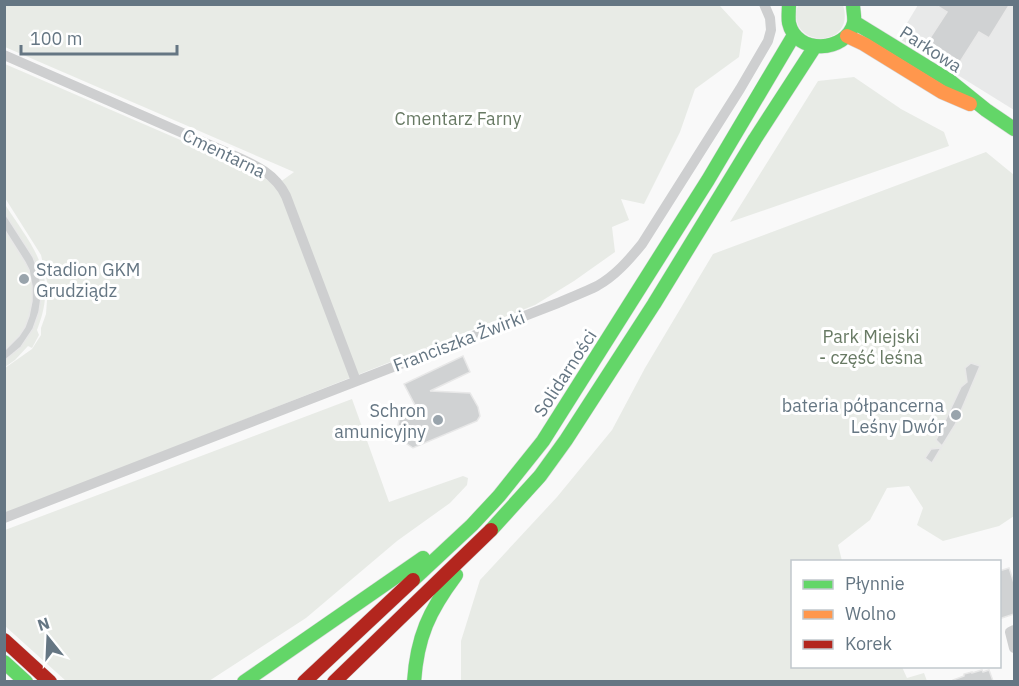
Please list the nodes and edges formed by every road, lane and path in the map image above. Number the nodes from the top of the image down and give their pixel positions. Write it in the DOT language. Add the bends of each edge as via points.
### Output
graph roads {
  1 [pos="764,4"];
  2 [pos="789,4"];
  3 [pos="853,4"];
  4 [pos="854,22"];
  5 [pos="794,35"];
  6 [pos="847,36"];
  7 [pos="814,48"];
  8 [pos="4,55"];
  9 [pos="986,110"];
  10 [pos="1014,129"];
  11 [pos="356,381"];
  12 [pos="4,518"];
  13 [pos="472,525"];
  14 [pos="494,527"];
  15 [pos="1014,630"];
  16 [pos="4,640"];
  17 [pos="1014,648"];
  18 [pos="4,662"];
  19 [pos="26,681"];
  20 [pos="50,681"];
  21 [pos="244,681"];
  22 [pos="304,681"];
  23 [pos="334,681"];
  24 [pos="414,681"];
  1 -- 11 [label="street, Franciszka Żwirki" via="770,18 768,40 629,261 597,286"];
  2 -- 5 [label="main road" via="787,13"];
  3 -- 4 [label="main road"];
  4 -- 6 [label="main road"];
  4 -- 9 [label="main road, Parkowa" via="950,81"];
  5 -- 7 [label="main road"];
  5 -- 13 [label="main road, Solidarności" via="708,180 543,441"];
  6 -- 7 [label="main road" via="838,44"];
  6 -- 9 [label="main road, Parkowa" via="942,92"];
  7 -- 14 [label="main road, Solidarności" via="566,440"];
  8 -- 11 [label="street, Cmentarna" via="255,165 273,177 286,196"];
  9 -- 10 [label="main road, Parkowa"];
  11 -- 12 [label="street, Franciszka Żwirki"];
  13 -- 21 [label="main road"];
  13 -- 22 [label="main road, Solidarności"];
  14 -- 23 [label="main road, Solidarności"];
  14 -- 24 [label="main road" via="433,608 417,644"];
  15 -- 17 [label="street" via="1010,632"];
  16 -- 20 [label="main road"];
  18 -- 19 [label="main road"];
}
